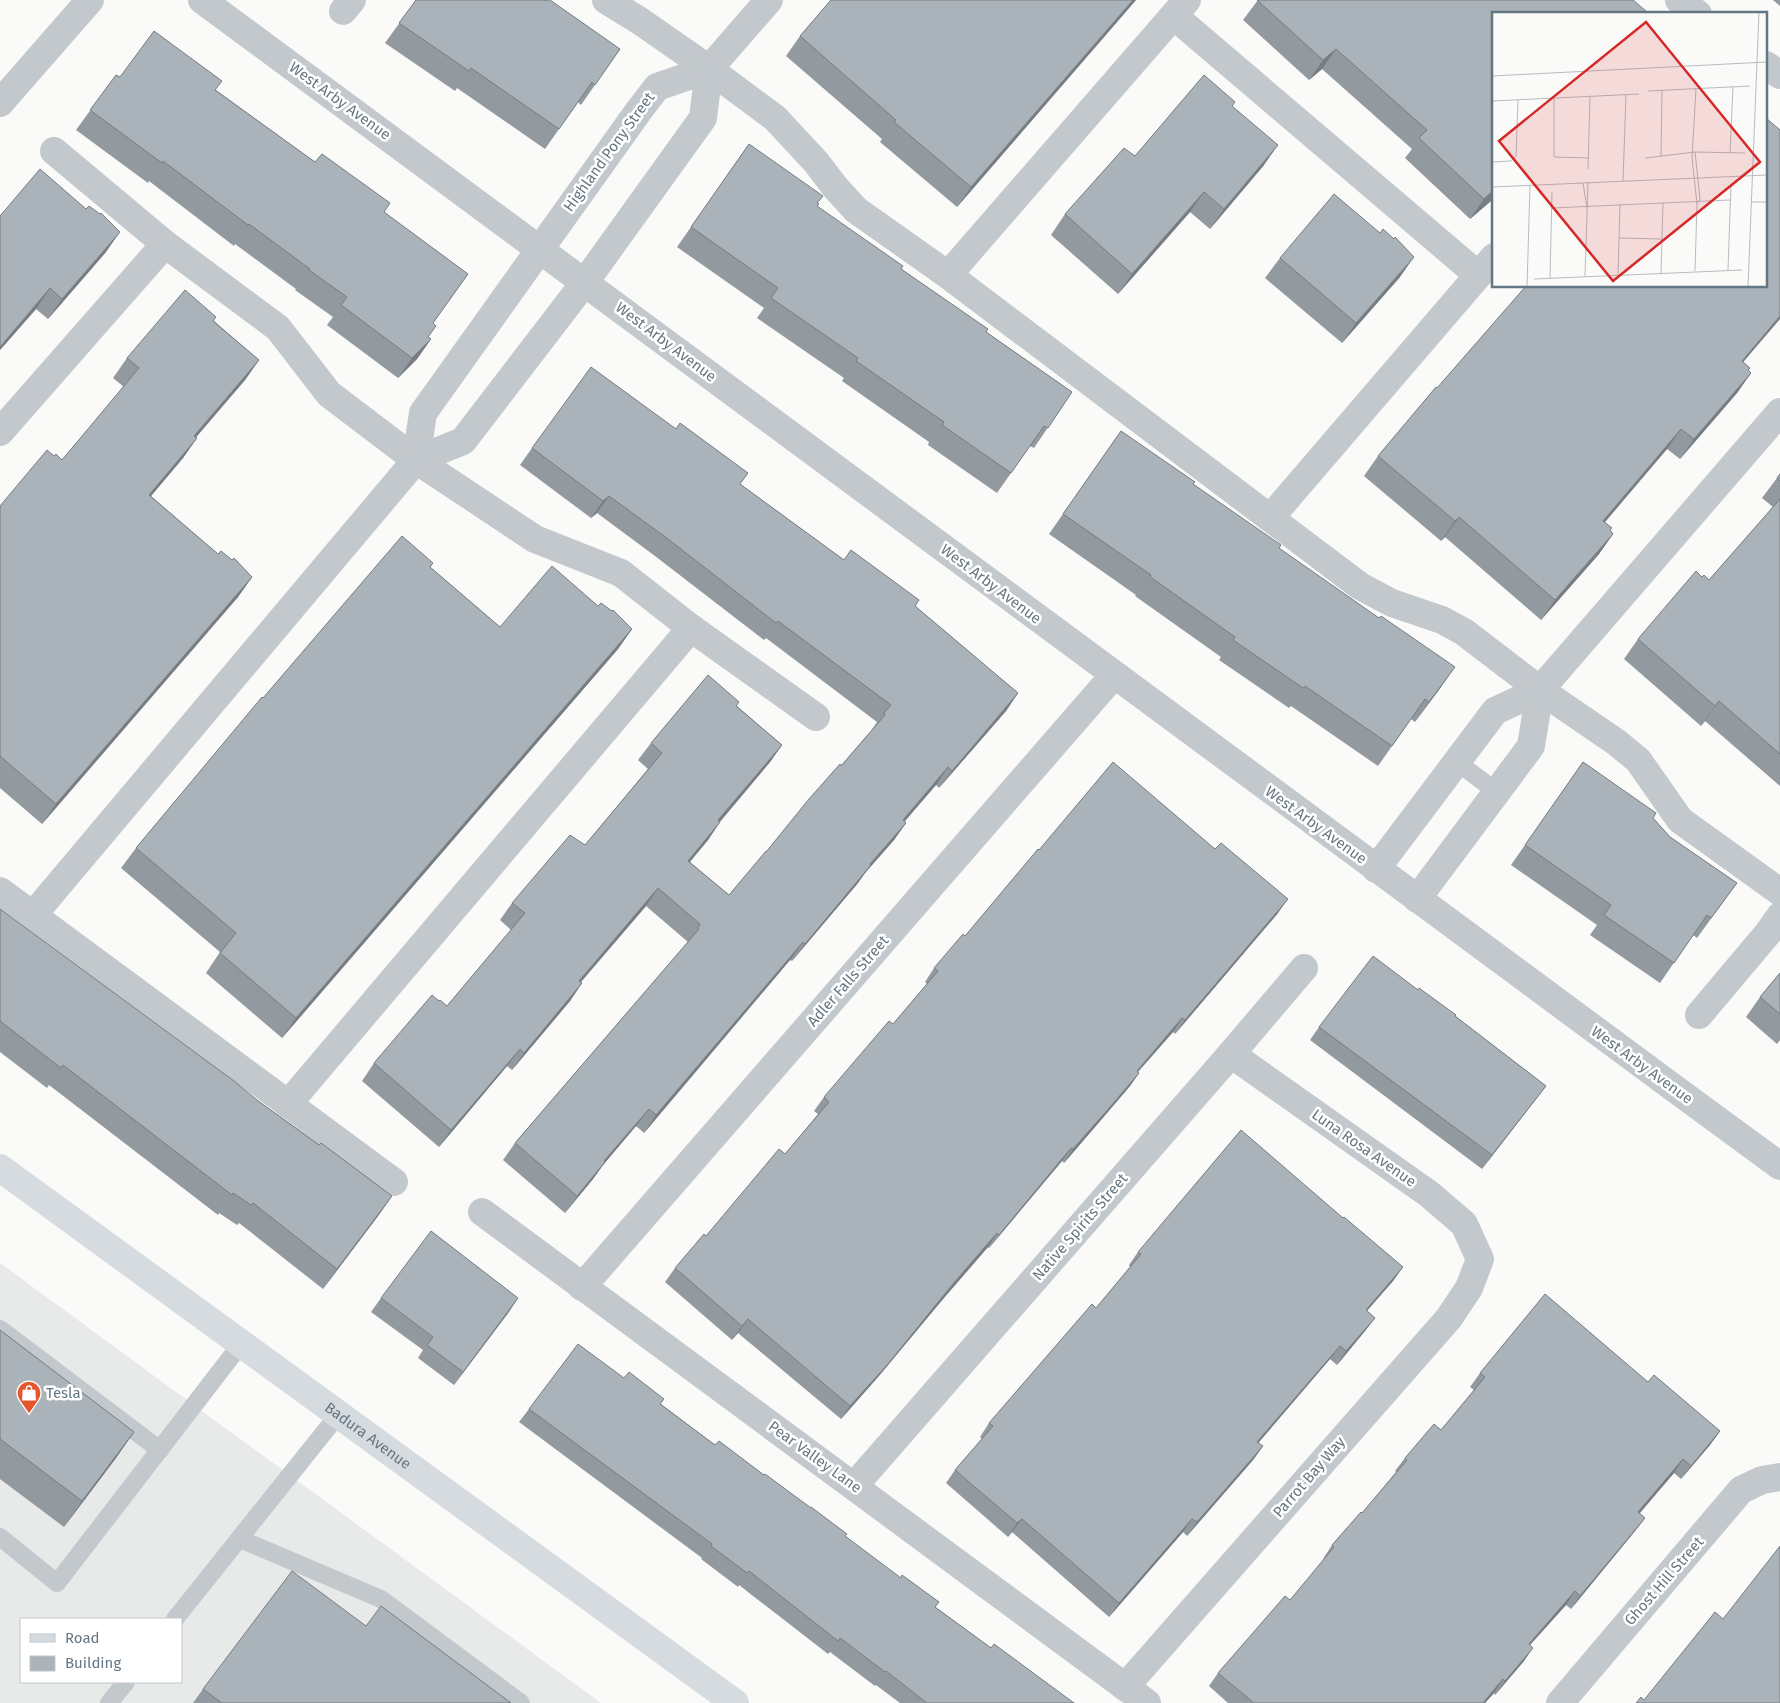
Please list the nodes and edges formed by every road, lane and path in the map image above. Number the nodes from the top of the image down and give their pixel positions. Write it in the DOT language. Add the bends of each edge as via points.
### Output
graph roads {
  1 [pos="90,0"];
  2 [pos="202,0"];
  3 [pos="606,0"];
  4 [pos="769,0"];
  5 [pos="1679,0"];
  6 [pos="1180,8"];
  7 [pos="1695,12"];
  8 [pos="1768,66"];
  9 [pos="710,69"];
  10 [pos="1780,75"];
  11 [pos="0,103"];
  12 [pos="54,151"];
  13 [pos="165,244"];
  14 [pos="540,249"];
  15 [pos="1486,266"];
  16 [pos="948,275"];
  17 [pos="585,282"];
  18 [pos="1780,412"];
  19 [pos="0,432"];
  20 [pos="416,460"];
  21 [pos="1270,518"];
  22 [pos="691,628"];
  23 [pos="1114,675"];
  24 [pos="1540,690"];
  25 [pos="816,718"];
  26 [pos="1456,762"];
  27 [pos="1498,792"];
  28 [pos="1376,869"];
  29 [pos="0,891"];
  30 [pos="1780,892"];
  31 [pos="1416,899"];
  32 [pos="33,915"];
  33 [pos="1780,916"];
  34 [pos="1304,968"];
  35 [pos="1699,1015"];
  36 [pos="1231,1054"];
  37 [pos="288,1104"];
  38 [pos="1780,1166"];
  39 [pos="0,1168"];
  40 [pos="394,1182"];
  41 [pos="482,1212"];
  42 [pos="1480,1259"];
  43 [pos="582,1287"];
  44 [pos="0,1329"];
  45 [pos="241,1344"];
  46 [pos="338,1414"];
  47 [pos="160,1450"];
  48 [pos="1780,1477"];
  49 [pos="854,1486"];
  50 [pos="0,1537"];
  51 [pos="240,1539"];
  52 [pos="176,1618"];
  53 [pos="125,1683"];
  54 [pos="1125,1687"];
  55 [pos="108,1703"];
  56 [pos="521,1703"];
  57 [pos="736,1703"];
  58 [pos="1147,1703"];
  59 [pos="1560,1703"];
  1 -- 11 [label="street"];
  2 -- 14 [label="street, West Arby Avenue"];
  3 -- 9 [label="street"];
  4 -- 9 [label="street"];
  5 -- 7 [label="street"];
  6 -- 15 [label="street"];
  6 -- 16 [label="street"];
  8 -- 10 [label="street"];
  9 -- 14 [label="street, Highland Pony Street" via="657,87"];
  9 -- 16 [label="street" via="775,118 856,210"];
  9 -- 17 [label="street" via="703,118"];
  12 -- 13 [label="street"];
  13 -- 19 [label="street"];
  13 -- 20 [label="street" via="278,328 329,394"];
  14 -- 17 [label="street, West Arby Avenue"];
  14 -- 20 [label="street, Highland Pony Street" via="423,413"];
  15 -- 21 [label="street"];
  16 -- 21 [label="street"];
  17 -- 20 [label="street" via="463,441"];
  17 -- 23 [label="street, West Arby Avenue"];
  18 -- 24 [label="street"];
  20 -- 22 [label="street" via="535,538 621,573"];
  20 -- 32 [label="street"];
  21 -- 24 [label="street" via="1360,586 1392,603 1442,620 1464,632"];
  22 -- 25 [label="street"];
  22 -- 37 [label="street"];
  23 -- 28 [label="street, West Arby Avenue"];
  23 -- 43 [label="street, Adler Falls Street"];
  24 -- 26 [label="street" via="1495,711"];
  24 -- 27 [label="street" via="1532,746"];
  24 -- 30 [label="street" via="1638,760 1680,820"];
  26 -- 27 [label="lane"];
  26 -- 28 [label="street"];
  27 -- 31 [label="street"];
  28 -- 31 [label="street, West Arby Avenue"];
  29 -- 32 [label="street"];
  31 -- 38 [label="street, West Arby Avenue"];
  32 -- 37 [label="street"];
  33 -- 35 [label="street"];
  34 -- 36 [label="street, Native Spirits Street"];
  36 -- 42 [label="street, Luna Rosa Avenue" via="1429,1194 1464,1224"];
  36 -- 49 [label="street, Native Spirits Street"];
  37 -- 40 [label="street"];
  39 -- 45 [label="main road, Badura Avenue"];
  41 -- 43 [label="street, Pear Valley Lane"];
  42 -- 54 [label="street, Parrot Bay Way" via="1469,1288 1449,1318"];
  43 -- 49 [label="street, Pear Valley Lane"];
  44 -- 47 [label="lane"];
  45 -- 46 [label="main road, Badura Avenue"];
  45 -- 47 [label="lane"];
  46 -- 51 [label="lane"];
  46 -- 57 [label="main road, Badura Avenue"];
  47 -- 50 [label="lane" via="57,1583"];
  48 -- 59 [label="street, Ghost Hill Street" via="1762,1480 1741,1490"];
  49 -- 54 [label="street, Pear Valley Lane"];
  51 -- 52 [label="lane"];
  51 -- 56 [label="lane" via="381,1599"];
  53 -- 55 [label="lane"];
  54 -- 58 [label="street, Pear Valley Lane"];
}
